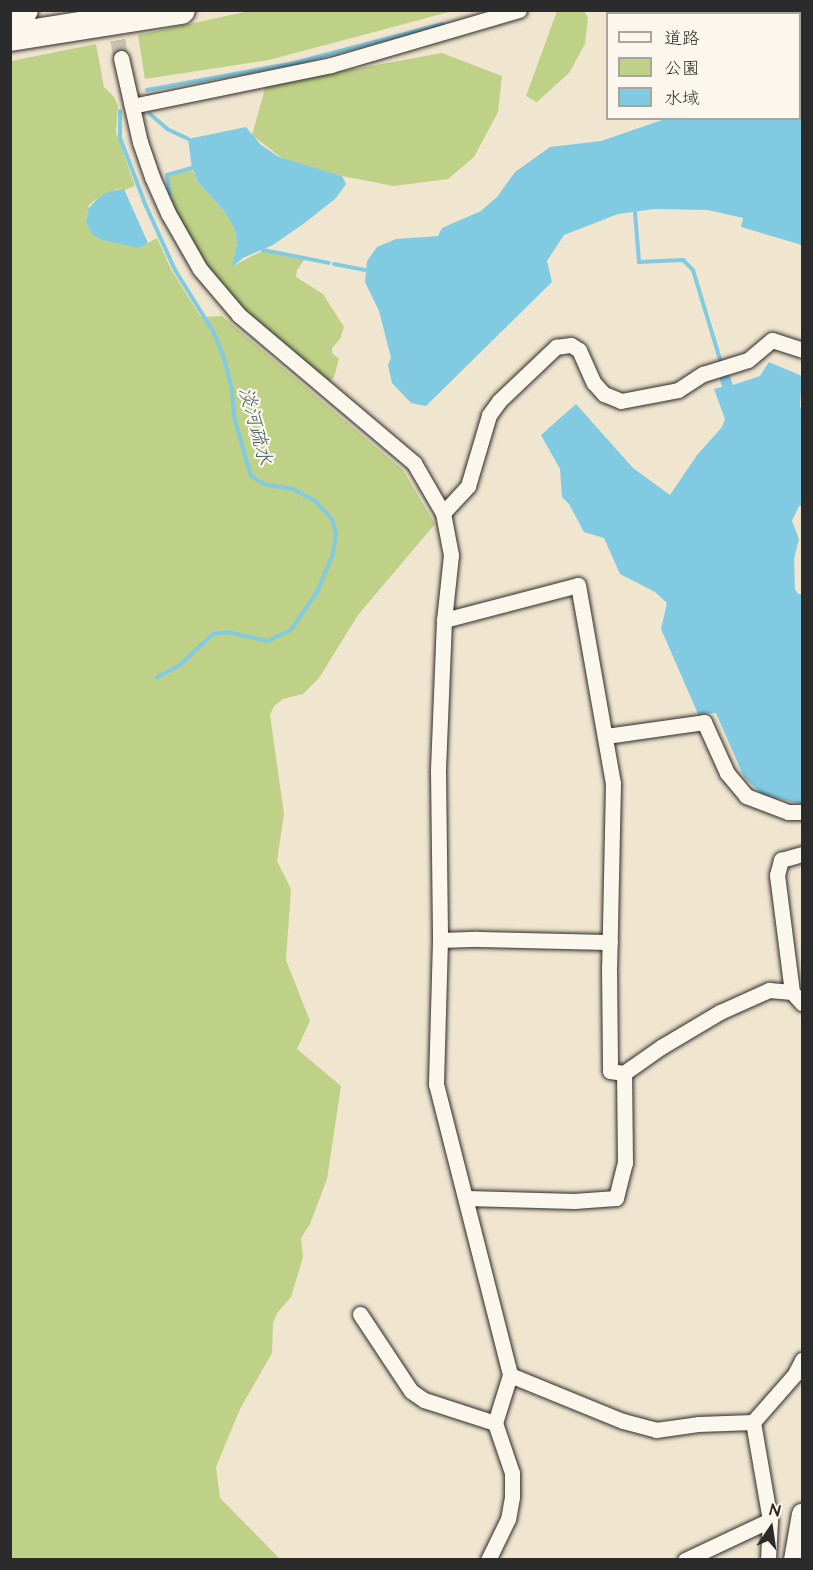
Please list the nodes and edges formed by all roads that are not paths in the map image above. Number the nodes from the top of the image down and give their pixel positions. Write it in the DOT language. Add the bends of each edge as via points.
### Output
graph roads {
  1 [pos="24,10"];
  2 [pos="181,10"];
  3 [pos="519,10"];
  4 [pos="10,12"];
  5 [pos="10,37"];
  6 [pos="121,58"];
  7 [pos="132,106"];
  8 [pos="802,350"];
  9 [pos="443,513"];
  10 [pos="444,620"];
  11 [pos="606,736"];
  12 [pos="802,812"];
  13 [pos="802,854"];
  14 [pos="440,940"];
  15 [pos="610,942"];
  16 [pos="797,998"];
  17 [pos="624,1073"];
  18 [pos="467,1198"];
  19 [pos="360,1314"];
  20 [pos="802,1360"];
  21 [pos="510,1375"];
  22 [pos="753,1422"];
  23 [pos="495,1423"];
  24 [pos="802,1514"];
  25 [pos="770,1520"];
  26 [pos="488,1560"];
  27 [pos="685,1560"];
  28 [pos="768,1560"];
  29 [pos="794,1560"];
  1 -- 4 [label="highway"];
  2 -- 5 [label="highway"];
  3 -- 7 [label="street" via="331,65"];
  6 -- 7 [label="street"];
  7 -- 9 [label="street" via="144,156 160,198 200,269 239,315 414,463"];
  8 -- 9 [label="street" via="772,340 748,360 703,374 678,390 621,401 604,394 594,383 579,350 571,345 556,347 489,415 468,486"];
  9 -- 10 [label="street" via="451,555"];
  10 -- 11 [label="street" via="578,585"];
  10 -- 14 [label="street" via="438,771"];
  11 -- 12 [label="street" via="704,722 727,773 746,796 788,812"];
  11 -- 15 [label="street" via="613,783"];
  13 -- 16 [label="street" via="781,860 777,875"];
  14 -- 15 [label="street"];
  14 -- 18 [label="street" via="436,1084"];
  15 -- 17 [label="street" via="610,1071"];
  16 -- 17 [label="street" via="769,990 720,1012"];
  17 -- 18 [label="street" via="625,1163 616,1198"];
  18 -- 21 [label="street"];
  19 -- 23 [label="street" via="411,1391 424,1400"];
  20 -- 22 [label="street" via="795,1374"];
  21 -- 22 [label="street" via="623,1421 656,1430"];
  21 -- 23 [label="street"];
  22 -- 25 [label="street"];
  23 -- 26 [label="street" via="512,1473 512,1497 508,1519"];
  24 -- 29 [label="street"];
  25 -- 27 [label="street"];
  25 -- 28 [label="street"];
}
